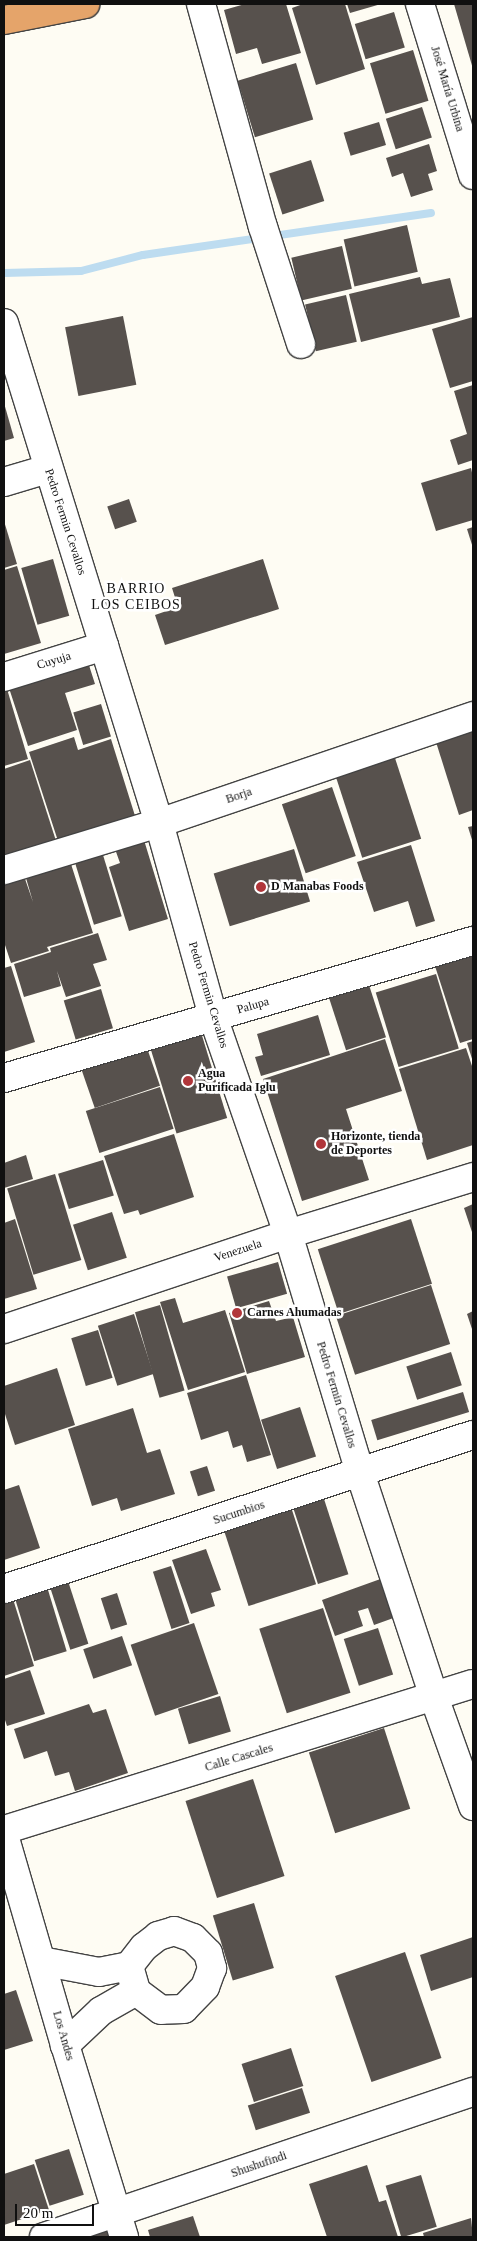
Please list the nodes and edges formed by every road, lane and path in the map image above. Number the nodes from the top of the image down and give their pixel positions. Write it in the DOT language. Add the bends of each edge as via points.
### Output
graph roads {
  1 [pos="85,4"];
  2 [pos="201,4"];
  3 [pos="420,4"];
  4 [pos="4,20"];
  5 [pos="473,175"];
  6 [pos="4,323"];
  7 [pos="301,344"];
  8 [pos="48,469"];
  9 [pos="4,482"];
  10 [pos="104,646"];
  11 [pos="4,677"];
  12 [pos="473,716"];
  13 [pos="159,823"];
  14 [pos="4,870"];
  15 [pos="473,941"];
  16 [pos="213,1017"];
  17 [pos="4,1078"];
  18 [pos="473,1177"];
  19 [pos="288,1234"];
  20 [pos="4,1329"];
  21 [pos="473,1434"];
  22 [pos="360,1473"];
  23 [pos="4,1589"];
  24 [pos="473,1684"];
  25 [pos="434,1698"];
  26 [pos="473,1806"];
  27 [pos="4,1830"];
  28 [pos="4,1835"];
  29 [pos="41,1961"];
  30 [pos="65,2045"];
  31 [pos="473,2092"];
  32 [pos="121,2225"];
  33 [pos="44,2237"];
  1 -- 4 [label="highway"];
  2 -- 7 [label="street" via="267,239"];
  3 -- 5 [label="street, José María Urbina"];
  6 -- 8 [label="street, Pedro Fermin Cevallos"];
  8 -- 9 [label="street"];
  8 -- 10 [label="street, Pedro Fermin Cevallos"];
  10 -- 11 [label="street, Cuyuja"];
  10 -- 13 [label="street, Pedro Fermin Cevallos"];
  12 -- 13 [label="street, Borja"];
  13 -- 14 [label="street, Borja"];
  13 -- 16 [label="street, Pedro Fermin Cevallos"];
  15 -- 16 [label="street, Palupa"];
  16 -- 17 [label="street, Palupa"];
  16 -- 19 [label="street, Pedro Fermin Cevallos"];
  18 -- 19 [label="street, Venezuela"];
  19 -- 20 [label="street, Venezuela"];
  19 -- 22 [label="street, Pedro Fermin Cevallos"];
  21 -- 22 [label="street, Sucumbios"];
  22 -- 23 [label="street, Sucumbios"];
  22 -- 25 [label="street, Pedro Fermin Cevallos"];
  24 -- 25 [label="street, Calle Cascales"];
  25 -- 26 [label="street, Pedro Fermin Cevallos"];
  25 -- 27 [label="street, Calle Cascales"];
  28 -- 29 [label="street, Los Andes"];
  29 -- 30 [label="street, Los Andes"];
  29 -- 30 [label="street" via="133,1978"];
  30 -- 32 [label="street, Los Andes"];
  31 -- 32 [label="street, Shushufindi"];
  32 -- 33 [label="street, Shushufindi"];
}
